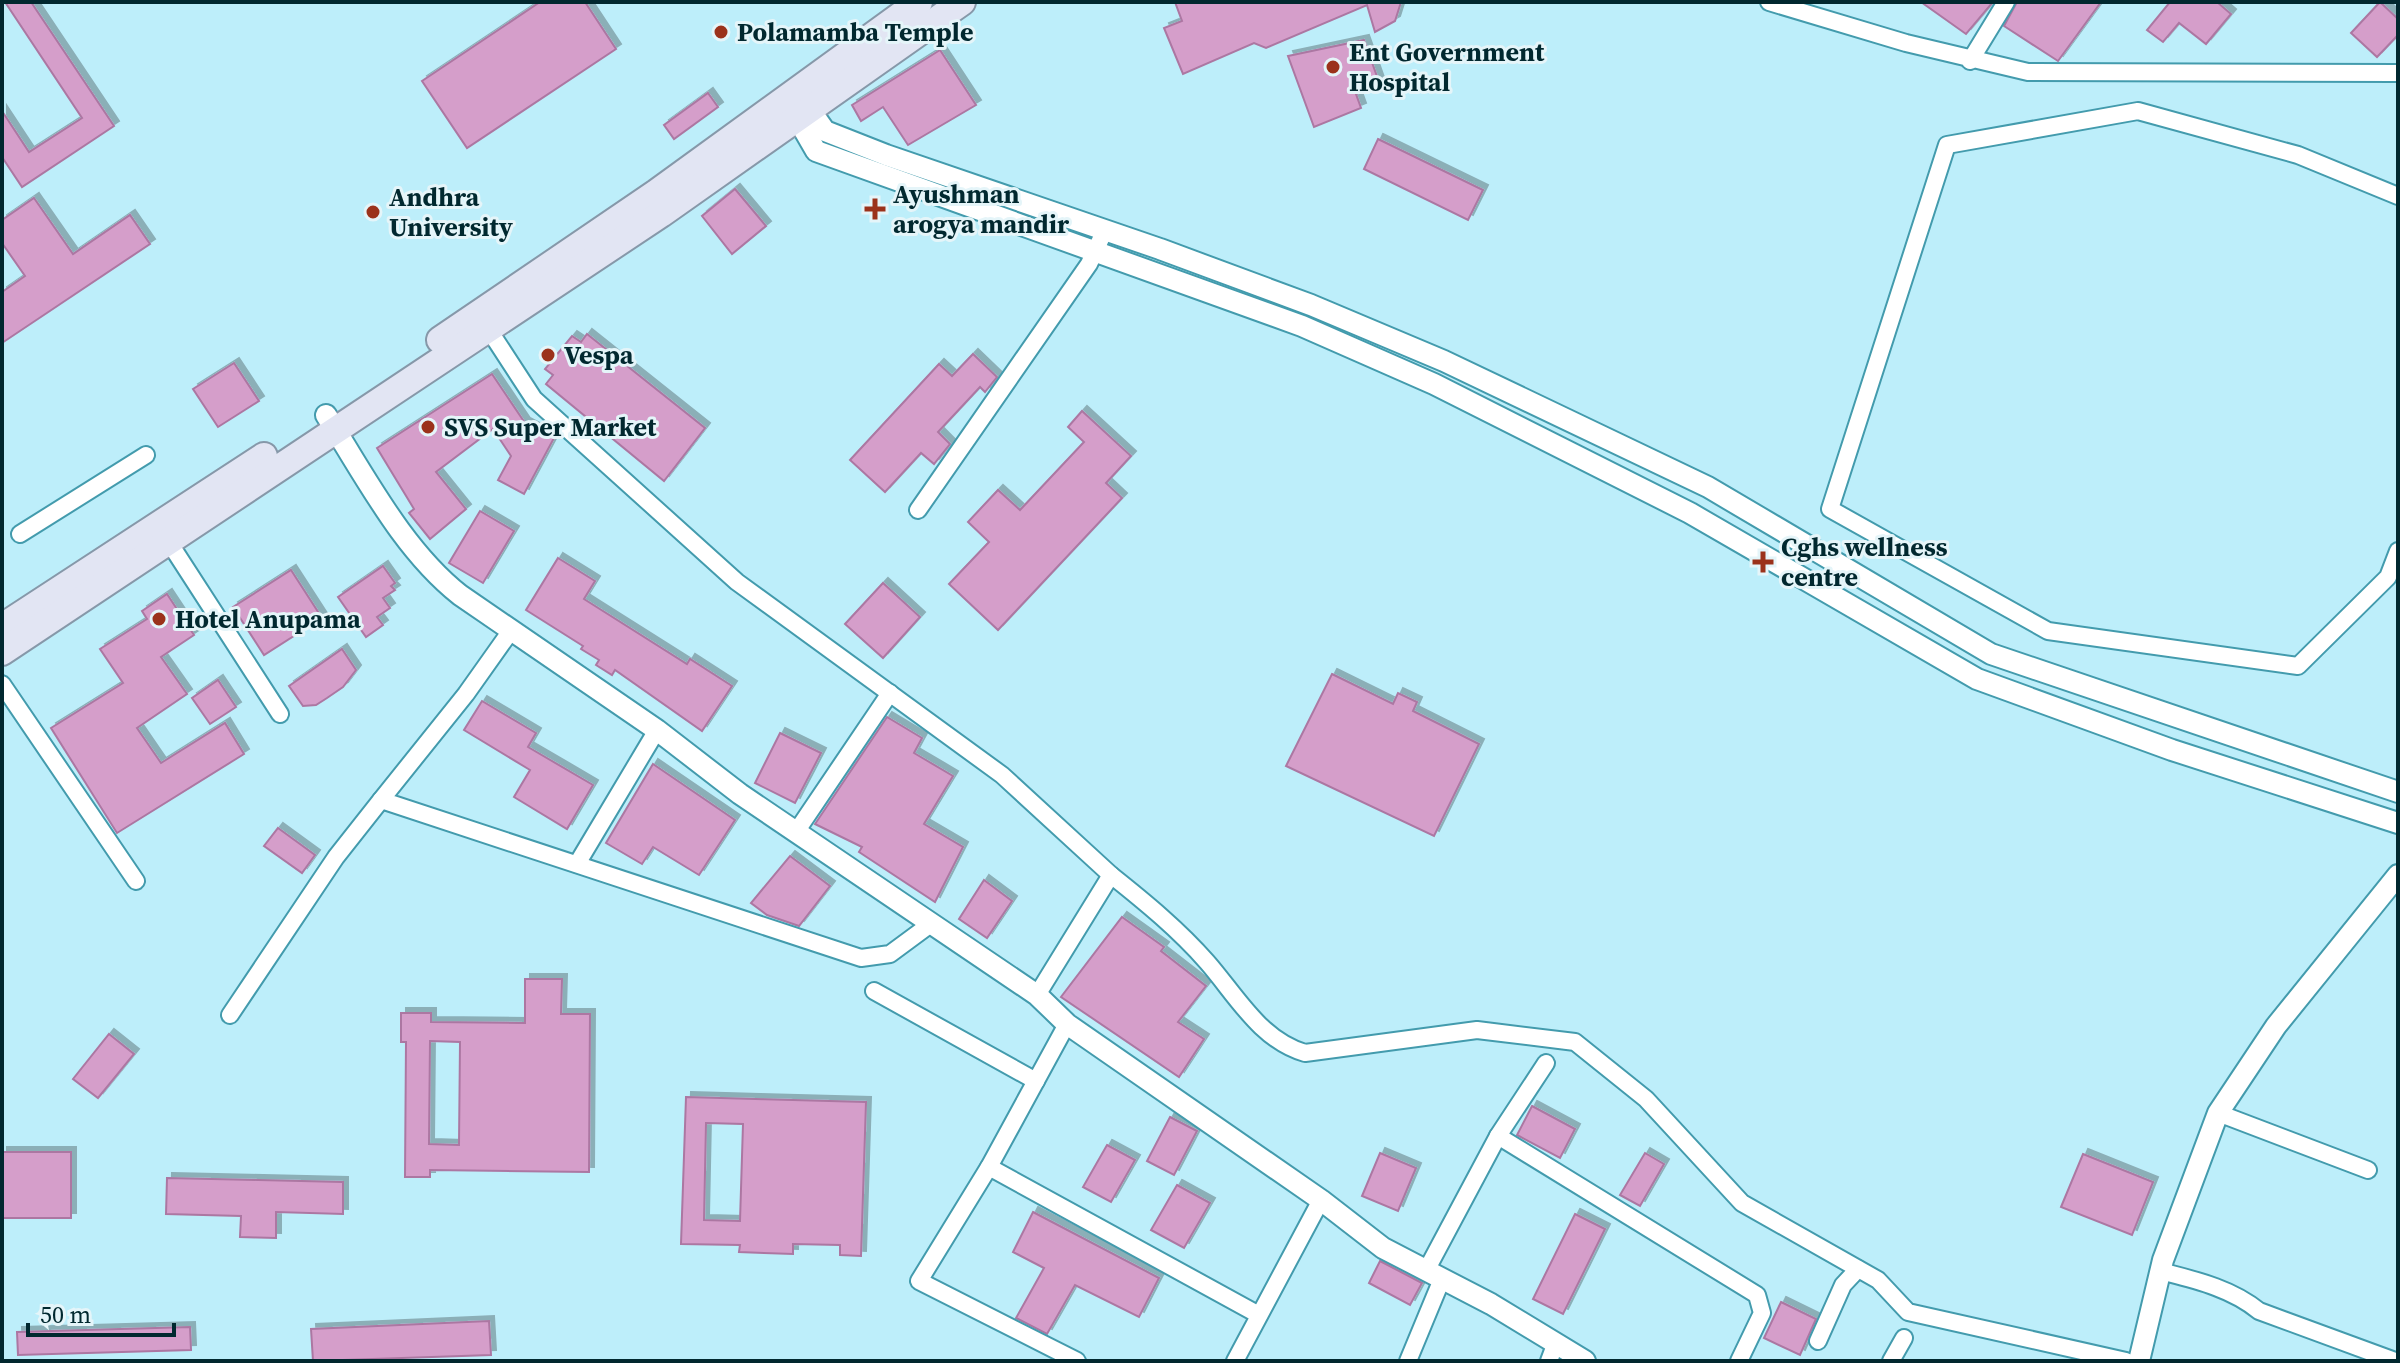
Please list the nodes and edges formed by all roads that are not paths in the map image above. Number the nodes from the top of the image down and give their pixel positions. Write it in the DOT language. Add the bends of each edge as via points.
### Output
graph roads {
  1 [pos="919,2"];
  2 [pos="962,2"];
  3 [pos="1769,2"];
  4 [pos="2006,2"];
  5 [pos="1970,61"];
  6 [pos="2398,73"];
  7 [pos="797,103"];
  8 [pos="925,181"];
  9 [pos="2398,196"];
  10 [pos="1105,230"];
  11 [pos="1096,251"];
  12 [pos="489,330"];
  13 [pos="330,422"];
  14 [pos="146,455"];
  15 [pos="918,510"];
  16 [pos="164,533"];
  17 [pos="20,534"];
  18 [pos="2398,551"];
  19 [pos="2,627"];
  20 [pos="510,632"];
  21 [pos="2,652"];
  22 [pos="2,684"];
  23 [pos="890,693"];
  24 [pos="280,714"];
  25 [pos="657,730"];
  26 [pos="2398,792"];
  27 [pos="381,800"];
  28 [pos="2398,823"];
  29 [pos="796,832"];
  30 [pos="577,864"];
  31 [pos="1111,875"];
  32 [pos="2398,875"];
  33 [pos="136,881"];
  34 [pos="932,923"];
  35 [pos="874,991"];
  36 [pos="1037,995"];
  37 [pos="230,1015"];
  38 [pos="1067,1024"];
  39 [pos="1546,1063"];
  40 [pos="1036,1081"];
  41 [pos="2218,1113"];
  42 [pos="1498,1136"];
  43 [pos="989,1167"];
  44 [pos="2368,1170"];
  45 [pos="1321,1200"];
  46 [pos="1858,1269"];
  47 [pos="2160,1271"];
  48 [pos="1435,1274"];
  49 [pos="1259,1315"];
  50 [pos="1904,1338"];
  51 [pos="1818,1341"];
  52 [pos="1552,1353"];
  53 [pos="1077,1361"];
  54 [pos="1235,1361"];
  55 [pos="1408,1361"];
  56 [pos="1585,1361"];
  57 [pos="1739,1361"];
  58 [pos="1891,1361"];
  59 [pos="2126,1361"];
  60 [pos="2139,1361"];
  61 [pos="2395,1361"];
  1 -- 7 [label="main road"];
  2 -- 7 [label="main road"];
  3 -- 5 [label="street"];
  4 -- 5 [label="street"];
  5 -- 6 [label="street" via="2085,75"];
  7 -- 8 [label="street" via="825,131"];
  7 -- 12 [label="main road"];
  7 -- 13 [label="main road" via="656,193"];
  8 -- 10 [label="street"];
  8 -- 11 [label="street"];
  9 -- 18 [label="street" via="2298,155 2138,111 1947,145 1830,509 2048,631 2298,666 2388,577"];
  10 -- 11 [label="street"];
  10 -- 26 [label="street" via="1311,305 1568,419 1708,487 1991,654"];
  11 -- 15 [label="street"];
  11 -- 28 [label="street" via="1302,326 1434,384 1690,513 1977,679 2172,750"];
  12 -- 13 [label="main road"];
  12 -- 23 [label="street" via="534,399 737,582"];
  13 -- 16 [label="main road"];
  13 -- 20 [label="street" via="435,575"];
  14 -- 17 [label="street"];
  16 -- 19 [label="main road"];
  16 -- 21 [label="main road"];
  16 -- 24 [label="street"];
  20 -- 25 [label="street"];
  20 -- 27 [label="street"];
  22 -- 33 [label="street"];
  23 -- 29 [label="street"];
  23 -- 31 [label="street" via="1002,775"];
  25 -- 29 [label="street"];
  25 -- 30 [label="street"];
  27 -- 30 [label="street"];
  27 -- 37 [label="street" via="336,857"];
  29 -- 34 [label="street"];
  30 -- 34 [label="street" via="861,958 890,954"];
  31 -- 36 [label="street"];
  31 -- 46 [label="street" via="1160,915 1208,963 1242,1008 1288,1048 1305,1053 1477,1030 1575,1042 1646,1099 1742,1203"];
  32 -- 41 [label="street" via="2276,1026"];
  34 -- 36 [label="street"];
  35 -- 40 [label="street"];
  36 -- 38 [label="street"];
  38 -- 40 [label="street"];
  38 -- 45 [label="street"];
  39 -- 42 [label="street"];
  40 -- 43 [label="street"];
  41 -- 44 [label="street"];
  41 -- 47 [label="street"];
  42 -- 48 [label="street"];
  42 -- 57 [label="street" via="1757,1295 1762,1313"];
  43 -- 49 [label="street"];
  43 -- 53 [label="street" via="919,1281"];
  45 -- 48 [label="street" via="1383,1248"];
  45 -- 49 [label="street"];
  46 -- 51 [label="street" via="1843,1285"];
  46 -- 59 [label="street" via="1878,1280 1908,1312"];
  47 -- 60 [label="street"];
  47 -- 61 [label="street" via="2205,1283 2259,1311"];
  48 -- 52 [label="street" via="1491,1304"];
  48 -- 55 [label="street"];
  49 -- 54 [label="street"];
  50 -- 58 [label="street"];
  52 -- 56 [label="street"];
}
